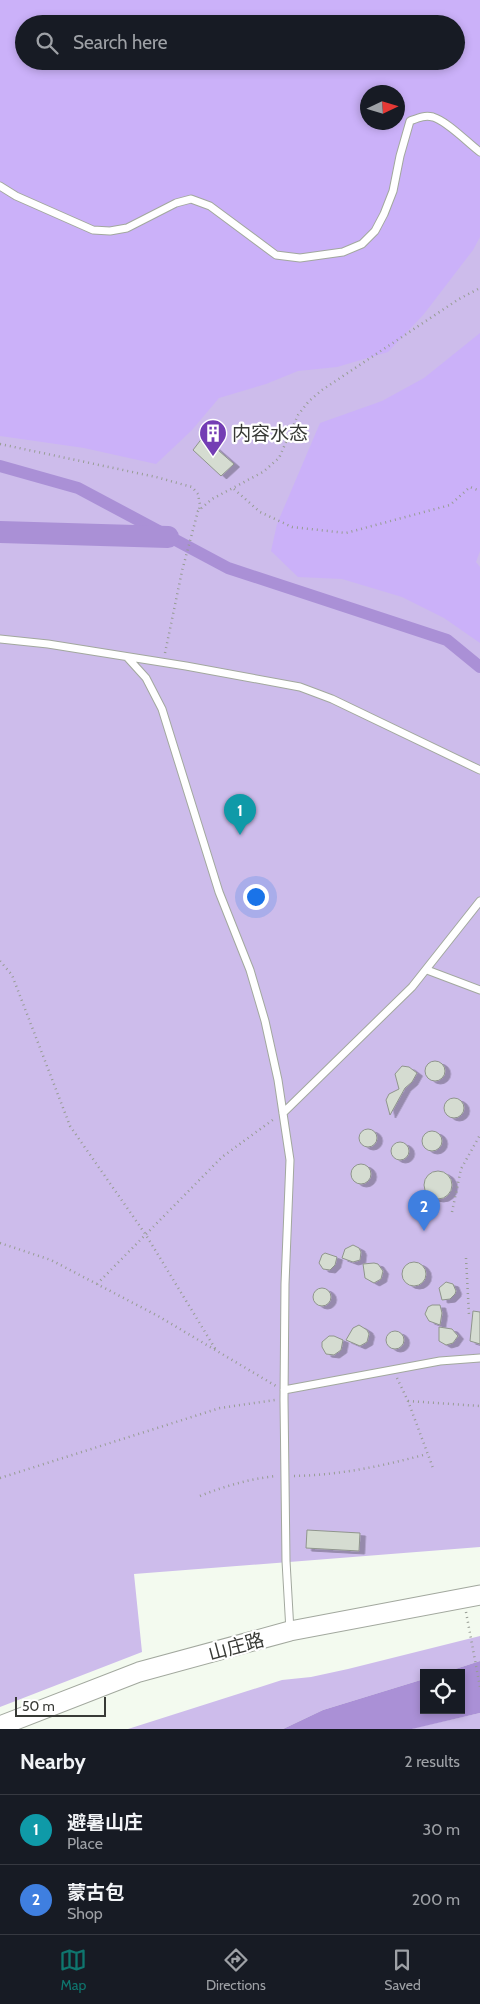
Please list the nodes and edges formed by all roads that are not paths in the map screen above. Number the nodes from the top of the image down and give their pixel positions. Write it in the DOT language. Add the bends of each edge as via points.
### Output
graph roads {
  1 [pos="480,152"];
  2 [pos="0,186"];
  3 [pos="0,639"];
  4 [pos="127,657"];
  5 [pos="480,770"];
  6 [pos="480,901"];
  7 [pos="427,970"];
  8 [pos="480,990"];
  9 [pos="283,1113"];
  10 [pos="480,1358"];
  11 [pos="284,1390"];
  12 [pos="472,1597"];
  13 [pos="290,1631"];
  14 [pos="0,1726"];
  1 -- 2 [label="lane" via="434,117 422,116 410,121 393,191 375,231 362,244 343,252 300,258 276,254 210,206 190,199 127,228 93,230"];
  3 -- 4 [label="lane"];
  4 -- 5 [label="lane" via="300,687 332,699"];
  4 -- 9 [label="lane" via="146,678 162,709 219,892 250,970 265,1020"];
  6 -- 7 [label="lane"];
  7 -- 8 [label="lane"];
  7 -- 9 [label="lane"];
  9 -- 11 [label="lane" via="290,1160"];
  10 -- 11 [label="lane" via="440,1361"];
  11 -- 13 [label="lane"];
  12 -- 13 [label="main road, 山庄路"];
  13 -- 14 [label="main road, 山庄路" via="139,1672"];
}
